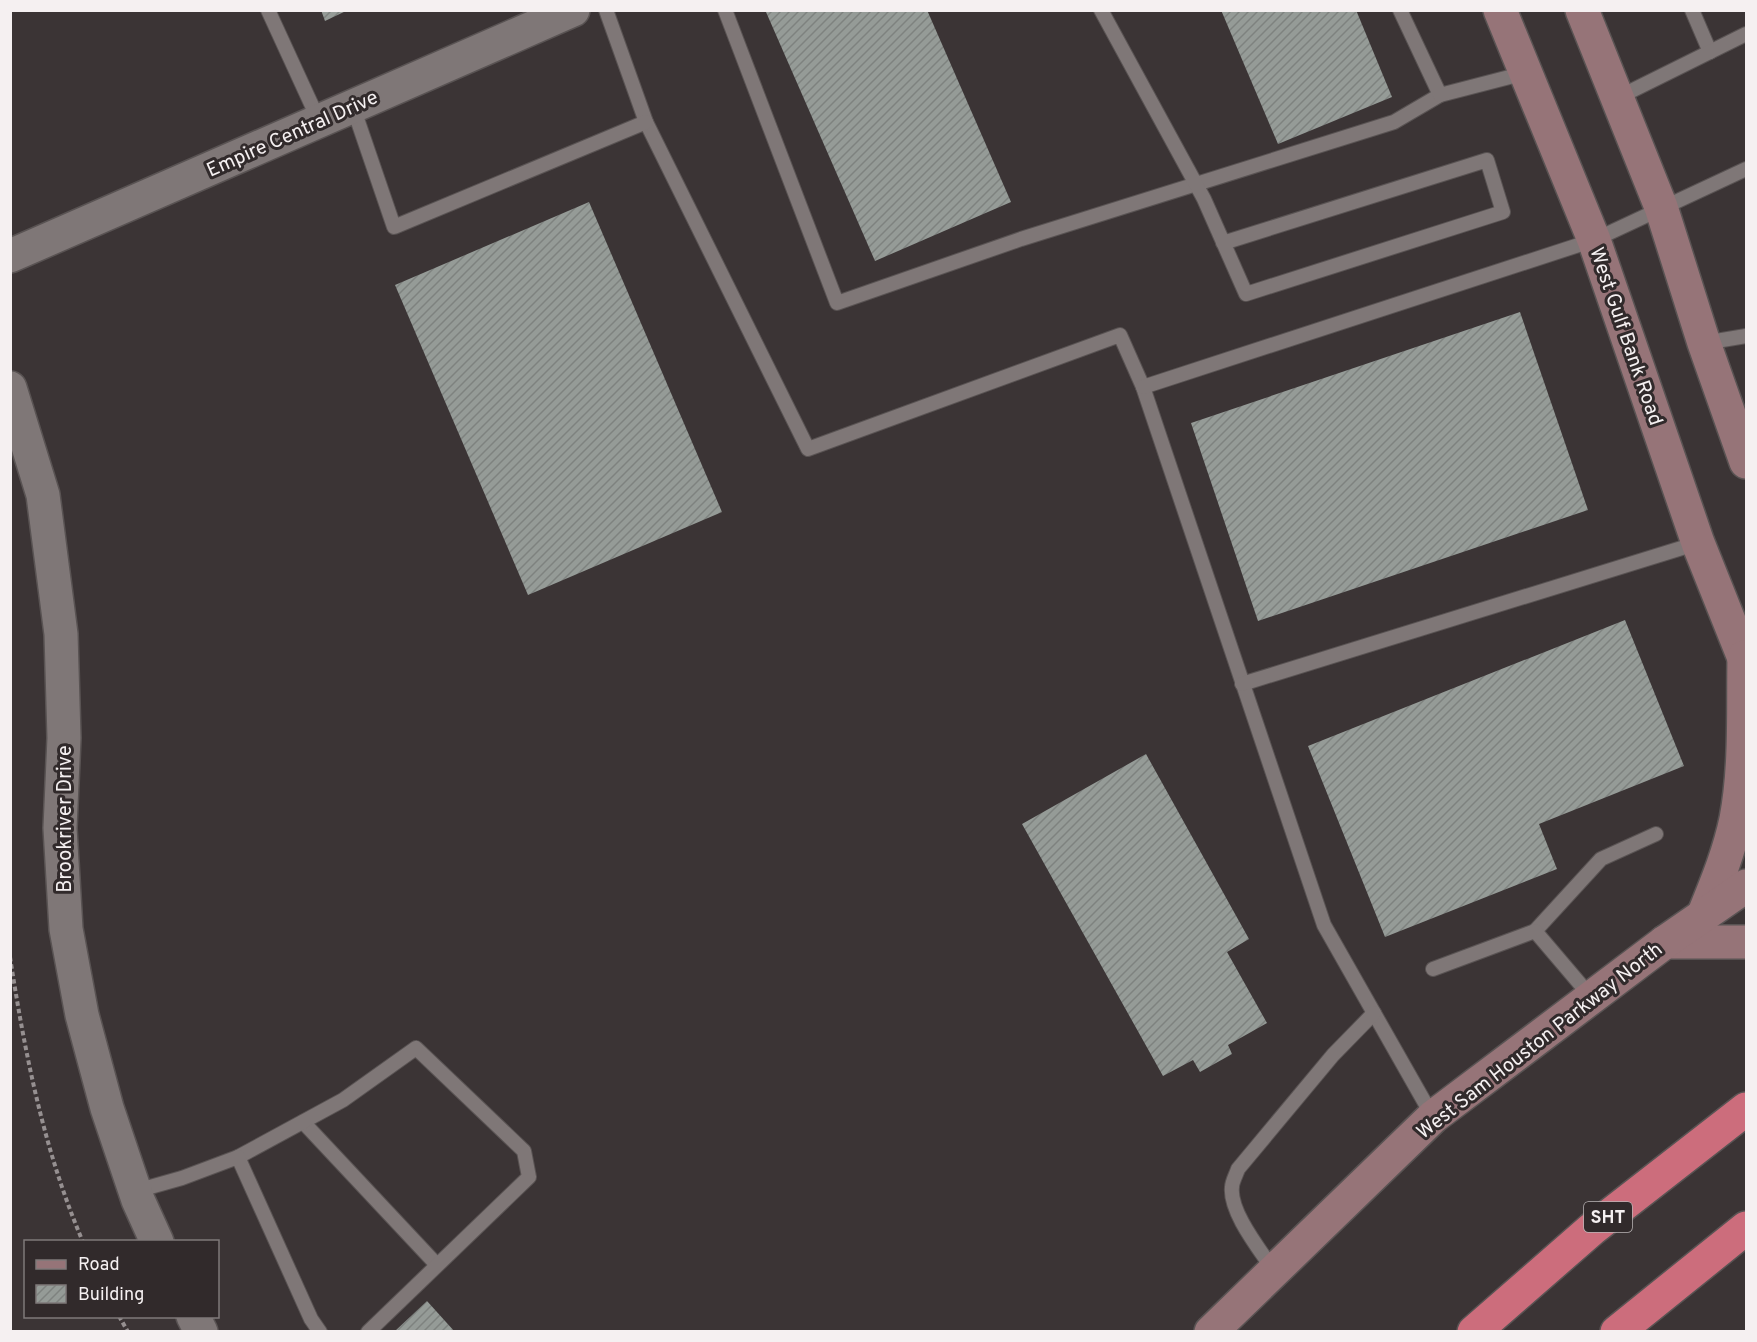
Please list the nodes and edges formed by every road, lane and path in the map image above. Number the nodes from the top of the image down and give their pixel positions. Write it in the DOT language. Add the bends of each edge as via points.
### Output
graph roads {
  1 [pos="268,10"];
  2 [pos="573,10"];
  3 [pos="606,10"];
  4 [pos="725,10"];
  5 [pos="1101,10"];
  6 [pos="1400,10"];
  7 [pos="1500,10"];
  8 [pos="1582,10"];
  9 [pos="1692,10"];
  10 [pos="1746,34"];
  11 [pos="1710,52"];
  12 [pos="1525,73"];
  13 [pos="1440,95"];
  14 [pos="1617,98"];
  15 [pos="353,106"];
  16 [pos="319,121"];
  17 [pos="646,122"];
  18 [pos="1746,169"];
  19 [pos="1196,186"];
  20 [pos="1661,207"];
  21 [pos="1594,240"];
  22 [pos="1223,243"];
  23 [pos="10,256"];
  24 [pos="1746,336"];
  25 [pos="1704,343"];
  26 [pos="1143,387"];
  27 [pos="10,388"];
  28 [pos="1739,421"];
  29 [pos="1746,462"];
  30 [pos="1698,543"];
  31 [pos="1745,660"];
  32 [pos="1242,684"];
  33 [pos="1656,834"];
  34 [pos="1746,886"];
  35 [pos="1703,916"];
  36 [pos="1535,932"];
  37 [pos="1665,942"];
  38 [pos="1746,942"];
  39 [pos="10,957"];
  40 [pos="1433,969"];
  41 [pos="1592,998"];
  42 [pos="1374,1013"];
  43 [pos="1746,1109"];
  44 [pos="1433,1117"];
  45 [pos="303,1122"];
  46 [pos="238,1157"];
  47 [pos="136,1191"];
  48 [pos="1746,1228"];
  49 [pos="82,1240"];
  50 [pos="156,1240"];
  51 [pos="437,1265"];
  52 [pos="1274,1270"];
  53 [pos="121,1318"];
  54 [pos="194,1318"];
  55 [pos="128,1332"];
  56 [pos="201,1332"];
  57 [pos="320,1332"];
  58 [pos="368,1332"];
  59 [pos="1211,1332"];
  60 [pos="1474,1332"];
  61 [pos="1617,1332"];
  1 -- 16 [label="lane"];
  2 -- 15 [label="street, Empire Central Drive"];
  3 -- 17 [label="lane"];
  4 -- 19 [label="lane" via="837,303 1021,239"];
  5 -- 19 [label="lane"];
  6 -- 13 [label="lane"];
  7 -- 12 [label="main road, West Gulf Bank Road"];
  8 -- 14 [label="main road"];
  9 -- 11 [label="lane"];
  10 -- 11 [label="lane"];
  11 -- 14 [label="lane"];
  12 -- 13 [label="lane"];
  12 -- 21 [label="main road, West Gulf Bank Road"];
  13 -- 19 [label="lane" via="1394,122"];
  14 -- 20 [label="main road"];
  15 -- 16 [label="street, Empire Central Drive"];
  15 -- 17 [label="lane" via="394,227"];
  16 -- 23 [label="street, Empire Central Drive"];
  17 -- 26 [label="lane" via="808,449 1120,335"];
  18 -- 20 [label="lane"];
  19 -- 22 [label="lane"];
  20 -- 21 [label="lane"];
  20 -- 25 [label="main road"];
  21 -- 26 [label="lane"];
  21 -- 30 [label="main road, West Gulf Bank Road"];
  22 -- 22 [label="lane" via="1246,294 1503,212 1487,160"];
  24 -- 25 [label="lane"];
  25 -- 28 [label="main road"];
  26 -- 32 [label="lane"];
  27 -- 47 [label="street, Brookriver Drive" via="43,495 60,624 64,738 60,828 66,929 84,1025"];
  28 -- 29 [label="main road"];
  30 -- 31 [label="main road, West Gulf Bank Road"];
  30 -- 32 [label="lane"];
  31 -- 35 [label="main road" via="1742,771 1736,817 1728,853"];
  32 -- 42 [label="lane" via="1324,925"];
  33 -- 36 [label="lane" via="1601,859"];
  34 -- 35 [label="main road, West Sam Houston Parkway North"];
  35 -- 37 [label="main road, West Sam Houston Parkway North"];
  36 -- 40 [label="lane"];
  36 -- 41 [label="lane"];
  37 -- 38 [label="main road"];
  37 -- 41 [label="main road, West Sam Houston Parkway North"];
  39 -- 49 [label="path" via="23,1039 44,1129"];
  41 -- 44 [label="main road, West Sam Houston Parkway North"];
  42 -- 44 [label="lane"];
  42 -- 52 [label="lane" via="1333,1055 1238,1169 1232,1187 1237,1211"];
  43 -- 60 [label="highway, SHT" via="1575,1243"];
  44 -- 52 [label="main road, West Sam Houston Parkway North"];
  45 -- 46 [label="lane"];
  45 -- 51 [label="lane"];
  45 -- 51 [label="lane" via="344,1100 416,1048 524,1151 529,1177"];
  46 -- 47 [label="lane"];
  46 -- 57 [label="lane"];
  47 -- 50 [label="street, Brookriver Drive"];
  48 -- 61 [label="highway"];
  51 -- 58 [label="lane"];
  52 -- 59 [label="main road, West Sam Houston Parkway North"];
  53 -- 55 [label="path"];
  54 -- 56 [label="street"];
}
